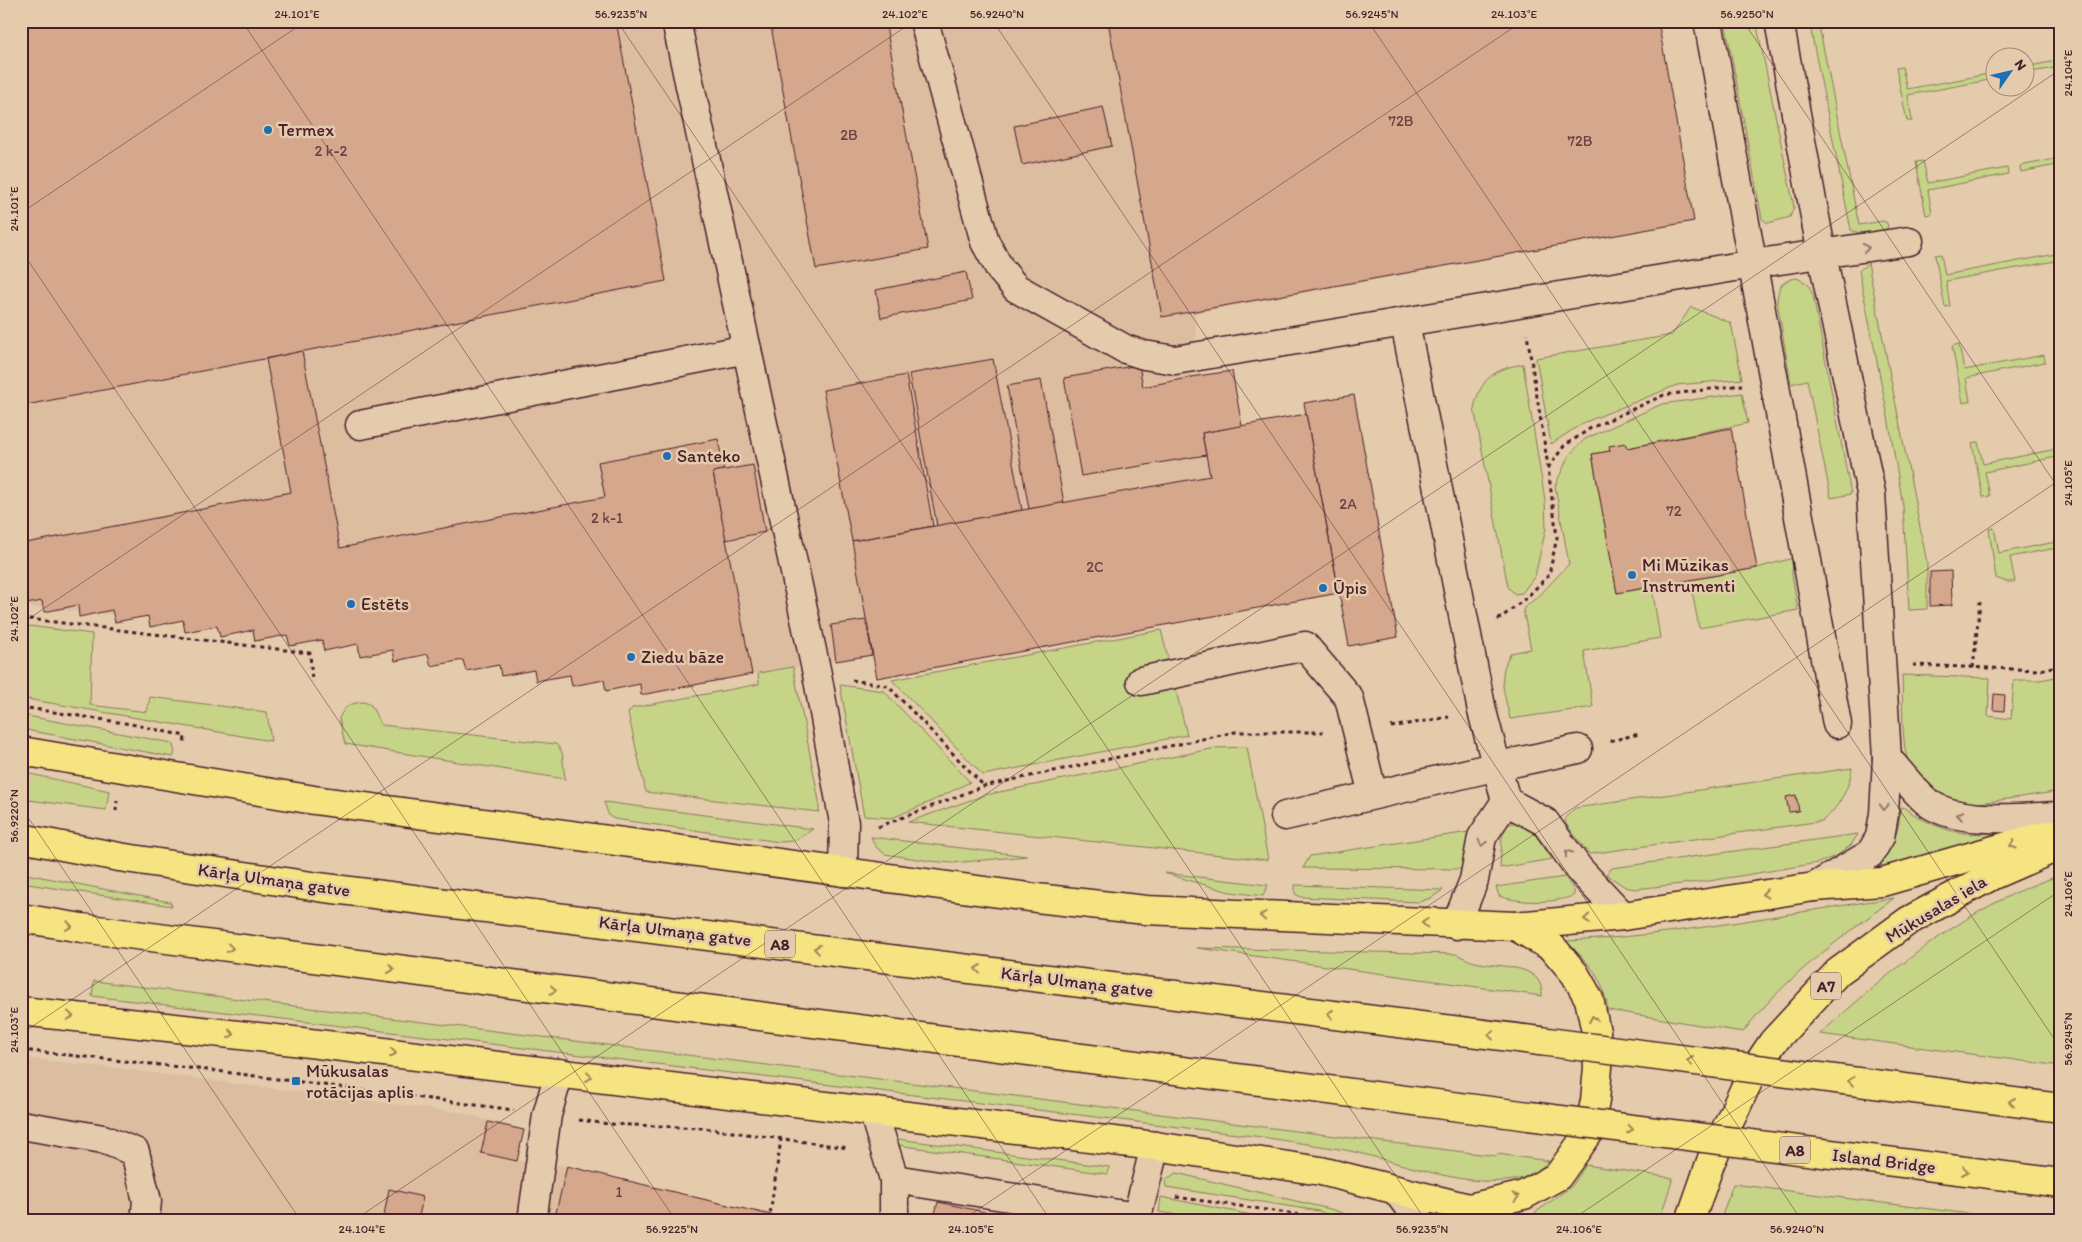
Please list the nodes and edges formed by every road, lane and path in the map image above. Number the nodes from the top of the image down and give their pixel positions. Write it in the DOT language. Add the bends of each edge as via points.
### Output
graph roads {
  1 [pos="676,21"];
  2 [pos="924,21"];
  3 [pos="1708,21"];
  4 [pos="1779,21"];
  5 [pos="1909,241"];
  6 [pos="1822,255"];
  7 [pos="1753,264"];
  8 [pos="1522,303"];
  9 [pos="1405,323"];
  10 [pos="747,349"];
  11 [pos="1774,382"];
  12 [pos="360,425"];
  13 [pos="1548,469"];
  14 [pos="1980,602"];
  15 [pos="21,618"];
  16 [pos="1468,643"];
  17 [pos="1883,664"];
  18 [pos="2061,665"];
  19 [pos="1973,668"];
  20 [pos="817,674"];
  21 [pos="1140,681"];
  22 [pos="312,682"];
  23 [pos="21,707"];
  24 [pos="1482,711"];
  25 [pos="1837,724"];
  26 [pos="1357,732"];
  27 [pos="185,736"];
  28 [pos="1578,749"];
  29 [pos="21,751"];
  30 [pos="1887,758"];
  31 [pos="1498,766"];
  32 [pos="984,786"];
  33 [pos="1373,795"];
  34 [pos="1506,801"];
  35 [pos="1285,816"];
  36 [pos="2061,816"];
  37 [pos="875,828"];
  38 [pos="2061,833"];
  39 [pos="21,838"];
  40 [pos="2061,846"];
  41 [pos="843,872"];
  42 [pos="1814,887"];
  43 [pos="1623,916"];
  44 [pos="21,918"];
  45 [pos="1456,925"];
  46 [pos="1515,926"];
  47 [pos="21,1011"];
  48 [pos="21,1050"];
  49 [pos="559,1073"];
  50 [pos="2061,1108"];
  51 [pos="873,1111"];
  52 [pos="547,1115"];
  53 [pos="21,1125"];
  54 [pos="781,1139"];
  55 [pos="1155,1146"];
  56 [pos="885,1153"];
  57 [pos="894,1179"];
  58 [pos="2061,1183"];
  59 [pos="1396,1190"];
  60 [pos="1138,1210"];
  61 [pos="1480,1214"];
  62 [pos="145,1221"];
  63 [pos="532,1221"];
  64 [pos="769,1221"];
  65 [pos="894,1221"];
  66 [pos="1321,1221"];
  67 [pos="1419,1221"];
  68 [pos="1690,1221"];
  1 -- 10 [label="street"];
  2 -- 9 [label="street" via="985,242 1000,269 1016,288 1125,349 1175,360"];
  3 -- 7 [label="street"];
  4 -- 6 [label="street"];
  6 -- 5 [label="street, one-way"];
  6 -- 7 [label="street"];
  6 -- 17 [label="street" via="1871,493"];
  7 -- 8 [label="street"];
  7 -- 11 [label="street"];
  8 -- 9 [label="street"];
  8 -- 13 [label="path"];
  9 -- 16 [label="street"];
  10 -- 12 [label="street"];
  10 -- 20 [label="street"];
  11 -- 13 [label="path" via="1664,395 1591,428 1564,446"];
  11 -- 25 [label="street"];
  13 -- 16 [label="path" via="1557,537 1548,575 1526,598"];
  14 -- 19 [label="path"];
  15 -- 22 [label="path" via="310,653"];
  16 -- 24 [label="street"];
  17 -- 19 [label="path"];
  17 -- 30 [label="street"];
  18 -- 19 [label="path" via="2040,670"];
  20 -- 32 [label="path" via="888,686"];
  20 -- 41 [label="street" via="844,824"];
  21 -- 26 [label="street" via="1305,646 1349,698"];
  23 -- 27 [label="path" via="132,724"];
  24 -- 26 [label="path"];
  24 -- 31 [label="street"];
  26 -- 32 [label="path" via="1235,732"];
  26 -- 33 [label="street"];
  28 -- 31 [label="street"];
  29 -- 41 [label="highway" via="314,800"];
  36 -- 30 [label="street, one-way" via="1955,816 1927,802"];
  30 -- 42 [label="street, one-way" via="1880,837 1870,854"];
  31 -- 33 [label="street"];
  31 -- 34 [label="street"];
  32 -- 37 [label="path"];
  33 -- 35 [label="street"];
  43 -- 34 [label="street, one-way" via="1579,869 1545,822"];
  34 -- 45 [label="street, one-way" via="1482,837 1474,880"];
  38 -- 42 [label="highway, one-way" via="1882,882"];
  50 -- 39 [label="highway, Kārļa Ulmaņa gatve / A8, one-way, bridge" via="318,887 119,857"];
  40 -- 68 [label="highway, Mūkusalas iela / A7" via="1993,875 1908,921 1838,972 1773,1042 1752,1072 1711,1161"];
  45 -- 41 [label="highway, one-way" via="1146,910"];
  42 -- 43 [label="highway, one-way"];
  43 -- 46 [label="highway, one-way"];
  44 -- 58 [label="highway, Island Bridge / A8, one-way, bridge"];
  45 -- 46 [label="highway"];
  61 -- 46 [label="highway, one-way" via="1558,1176 1588,1134 1595,1101 1598,1066 1590,999 1575,974 1553,948"];
  47 -- 49 [label="highway, one-way"];
  48 -- 52 [label="path" via="217,1071"];
  49 -- 51 [label="highway, one-way"];
  49 -- 52 [label="street"];
  51 -- 55 [label="highway"];
  51 -- 56 [label="street"];
  52 -- 54 [label="path" via="609,1124 703,1128"];
  52 -- 63 [label="street"];
  53 -- 62 [label="street" via="103,1139 135,1152 147,1201"];
  54 -- 56 [label="path"];
  54 -- 64 [label="path"];
  55 -- 59 [label="highway" via="1321,1170"];
  55 -- 60 [label="street"];
  56 -- 57 [label="street"];
  57 -- 60 [label="street"];
  57 -- 65 [label="street"];
  59 -- 61 [label="highway"];
  59 -- 67 [label="street"];
  60 -- 66 [label="path" via="1309,1216"];
}
